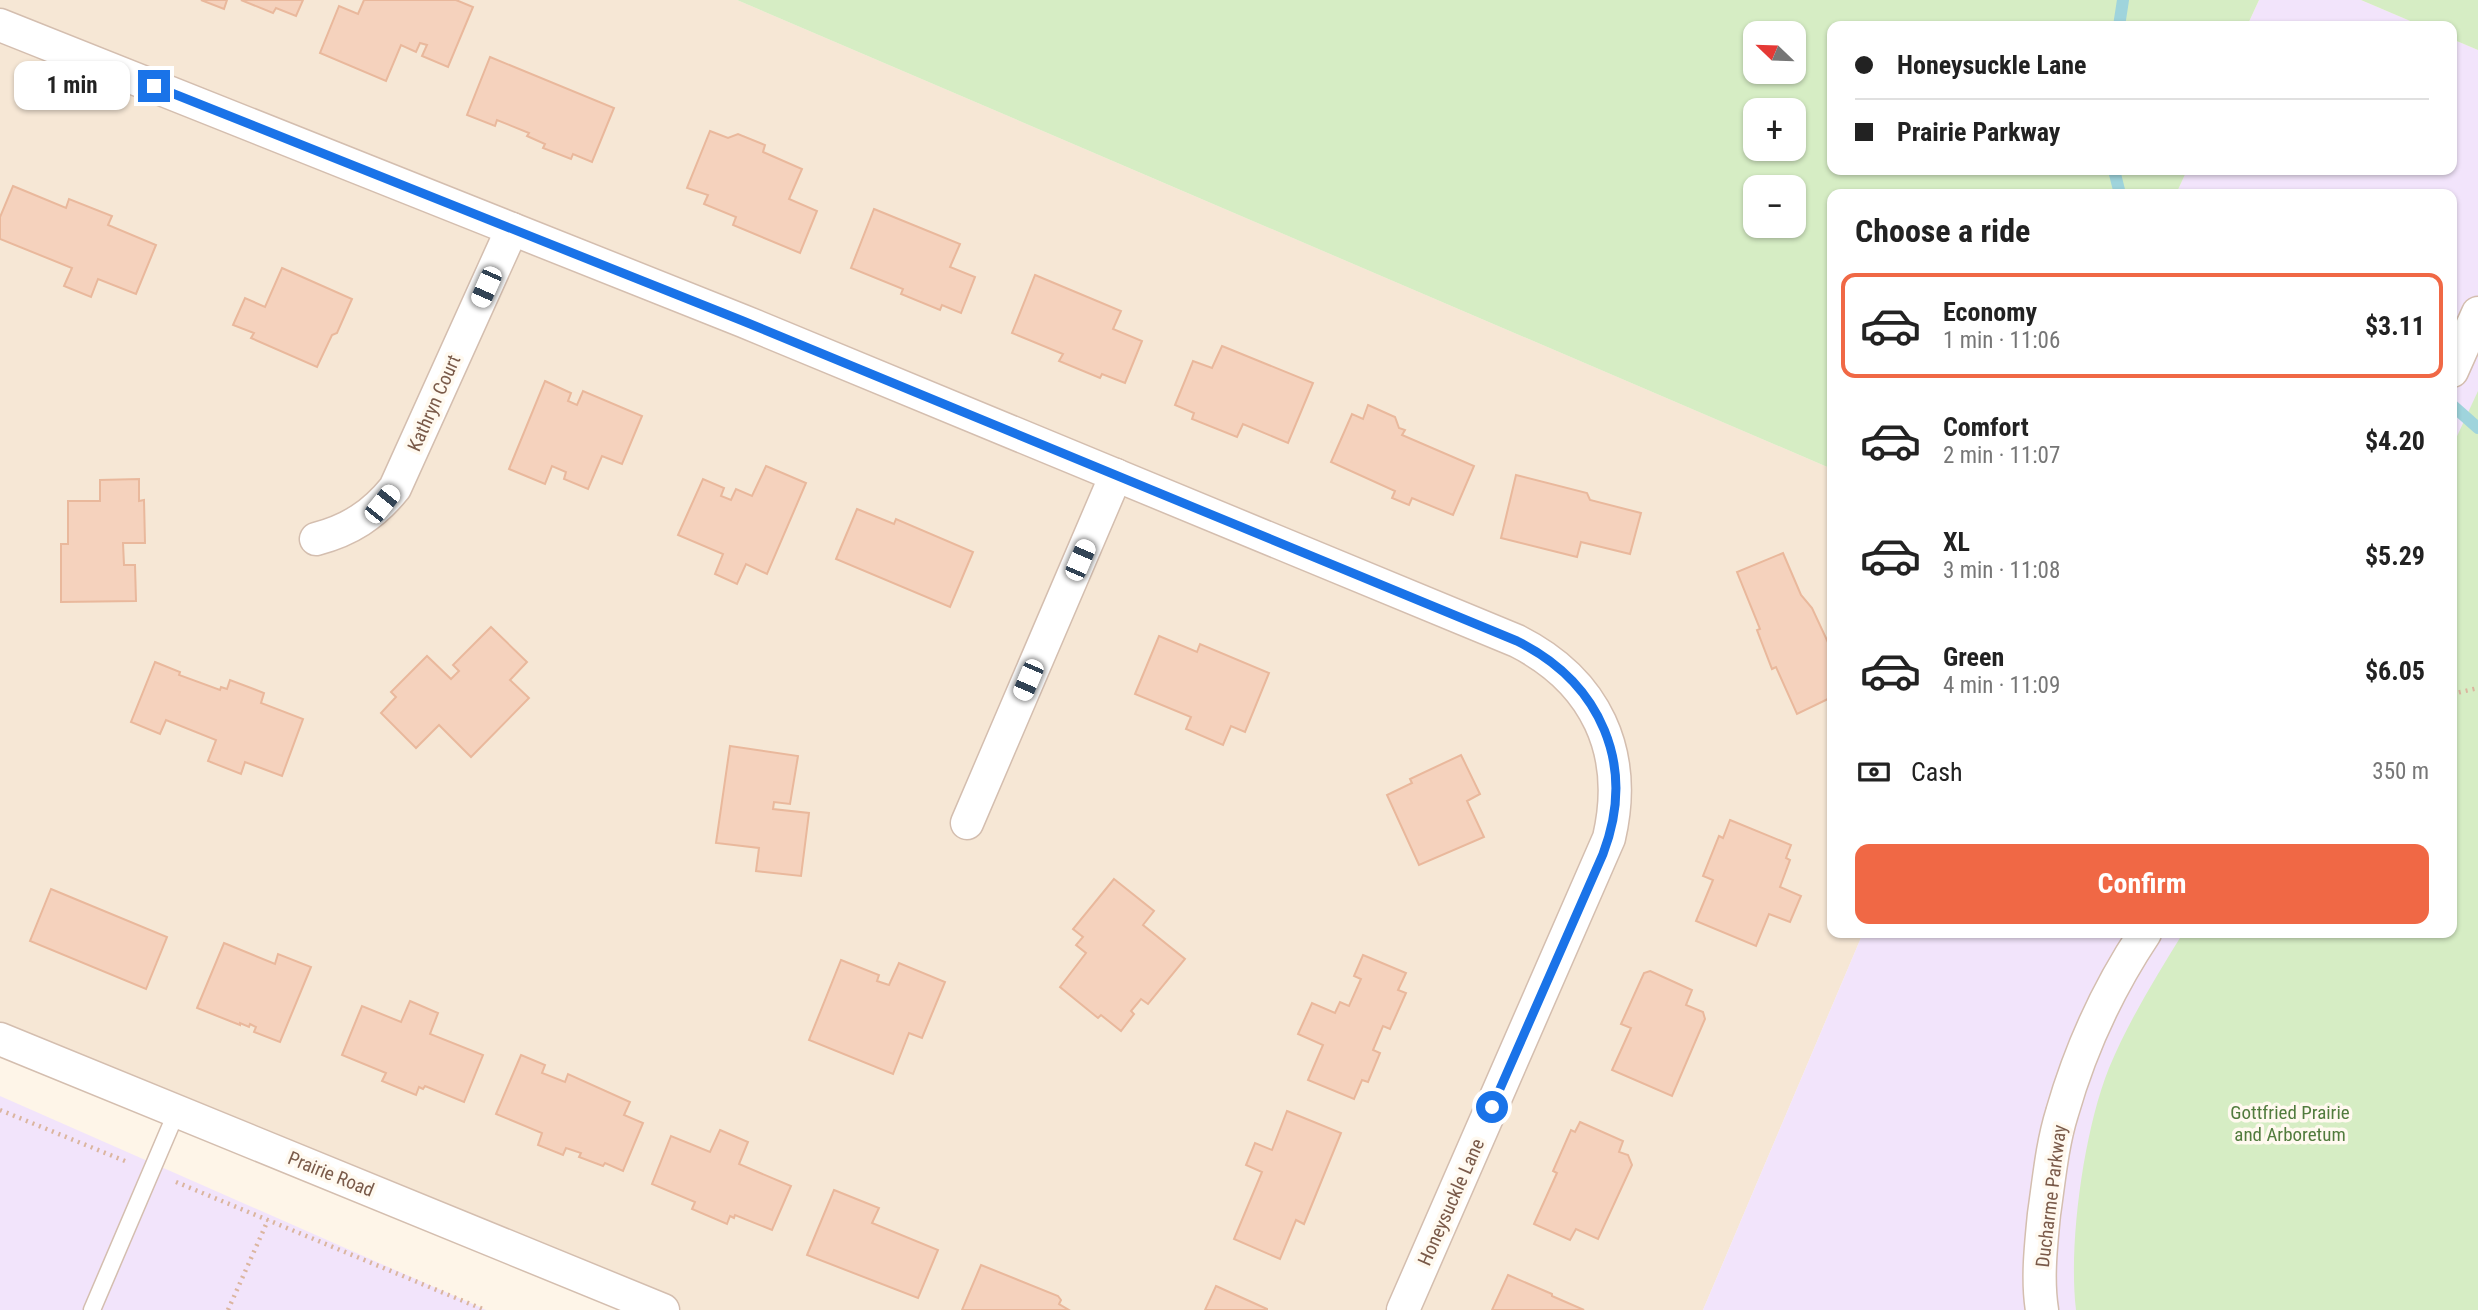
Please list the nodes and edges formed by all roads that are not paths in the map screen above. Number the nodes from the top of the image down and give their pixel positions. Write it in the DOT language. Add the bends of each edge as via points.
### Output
graph roads {
  1 [pos="0,25"];
  2 [pos="512,229"];
  3 [pos="2478,313"];
  4 [pos="2457,360"];
  5 [pos="1116,475"];
  6 [pos="316,539"];
  7 [pos="967,823"];
  8 [pos="2142,938"];
  9 [pos="0,1039"];
  10 [pos="177,1111"];
  11 [pos="92,1310"];
  12 [pos="663,1310"];
  13 [pos="1403,1310"];
  14 [pos="2042,1310"];
  1 -- 2 [label="street, Honeysuckle Lane"];
  2 -- 5 [label="street, Honeysuckle Lane"];
  2 -- 6 [label="street, Kathryn Court" via="395,488 357,524"];
  3 -- 4 [label="street"];
  5 -- 7 [label="street"];
  5 -- 13 [label="street, Honeysuckle Lane" via="1537,652 1573,680 1607,738 1616,782 1614,816 1603,854"];
  8 -- 14 [label="street, Ducharme Parkway" via="2114,985 2061,1115 2041,1244"];
  9 -- 10 [label="street, Prairie Road"];
  10 -- 11 [label="lane"];
  10 -- 12 [label="street, Prairie Road"];
}
